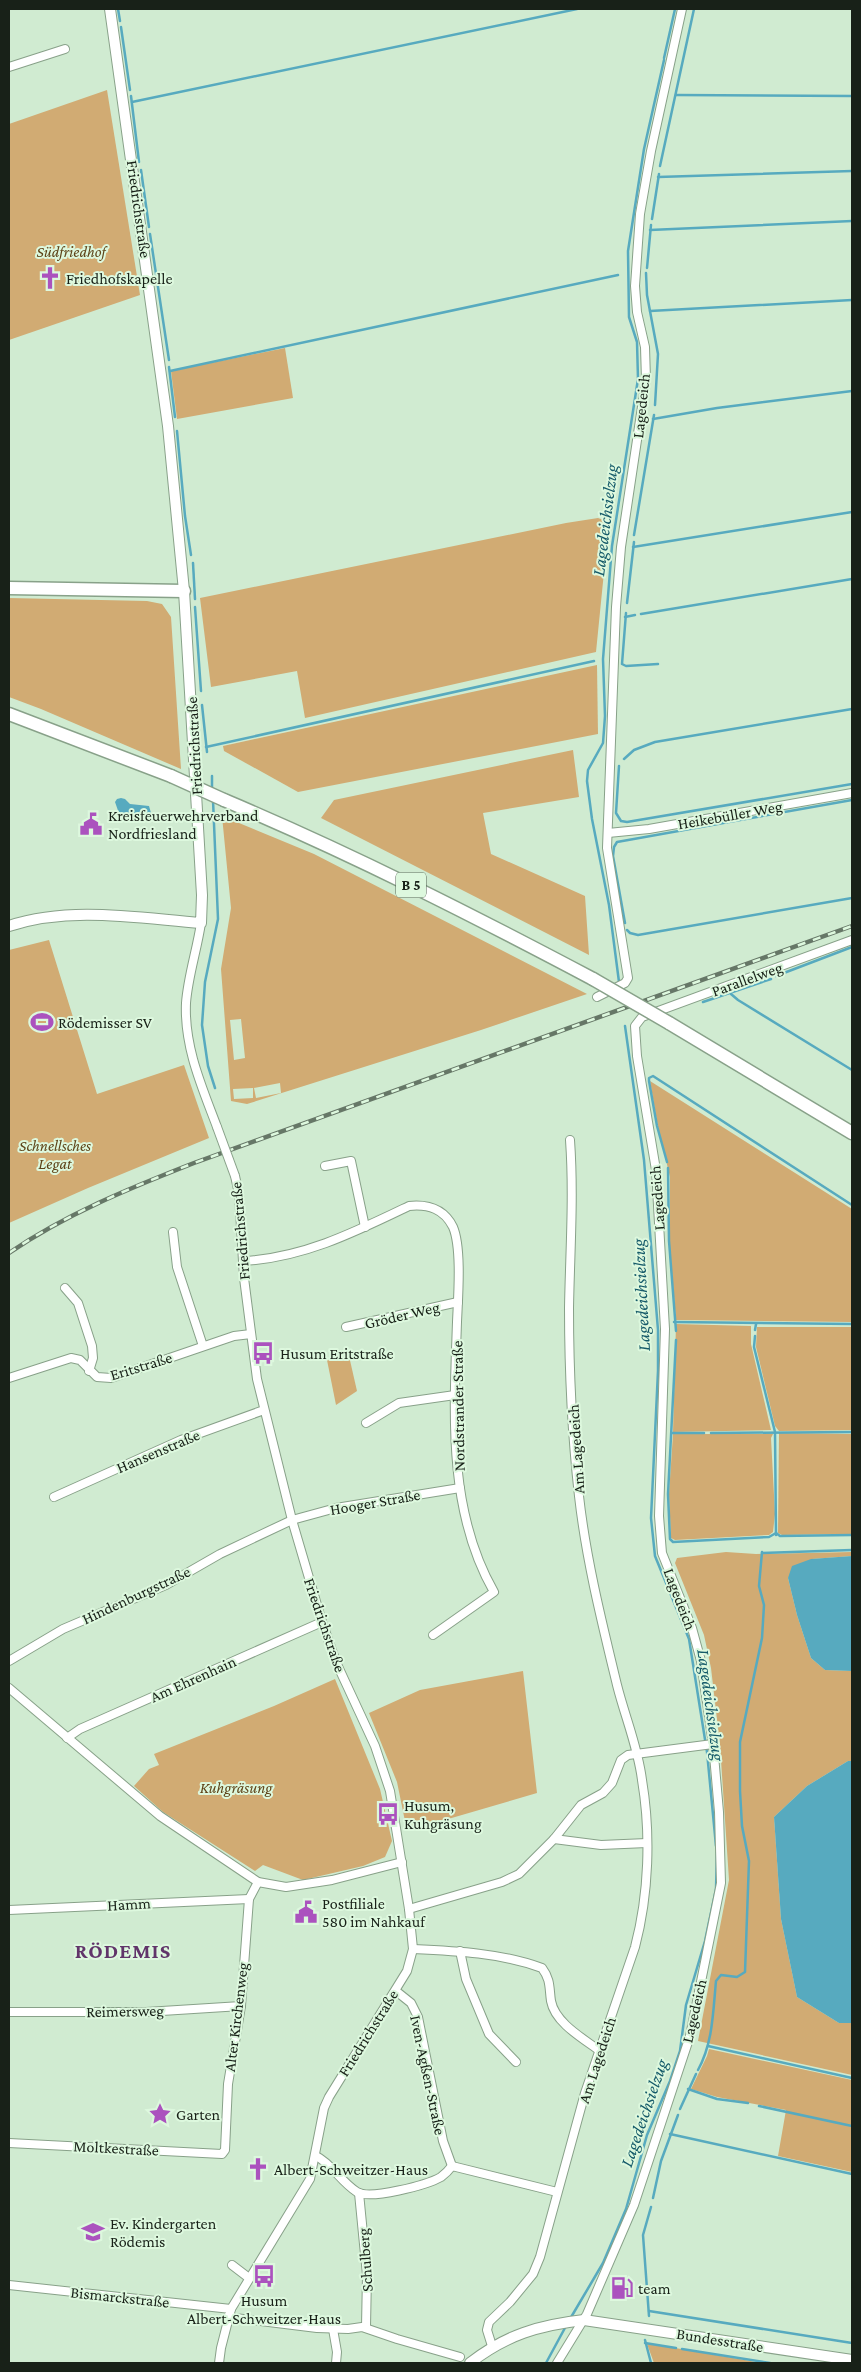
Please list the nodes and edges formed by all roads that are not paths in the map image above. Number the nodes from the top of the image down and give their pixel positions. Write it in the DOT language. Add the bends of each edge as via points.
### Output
graph roads {
  1 [pos="110,9"];
  2 [pos="682,9"];
  3 [pos="65,49"];
  4 [pos="9,67"];
  5 [pos="9,588"];
  6 [pos="184,591"];
  7 [pos="9,714"];
  8 [pos="9,719"];
  9 [pos="28,721"];
  10 [pos="852,794"];
  11 [pos="608,833"];
  12 [pos="200,923"];
  13 [pos="9,926"];
  14 [pos="852,940"];
  15 [pos="597,997"];
  16 [pos="642,1017"];
  17 [pos="852,1133"];
  18 [pos="570,1140"];
  19 [pos="325,1166"];
  20 [pos="365,1227"];
  21 [pos="173,1232"];
  22 [pos="243,1262"];
  23 [pos="65,1288"];
  24 [pos="458,1302"];
  25 [pos="346,1328"];
  26 [pos="251,1334"];
  27 [pos="203,1346"];
  28 [pos="89,1371"];
  29 [pos="9,1378"];
  30 [pos="455,1396"];
  31 [pos="264,1410"];
  32 [pos="366,1423"];
  33 [pos="460,1488"];
  34 [pos="54,1497"];
  35 [pos="292,1520"];
  36 [pos="322,1622"];
  37 [pos="433,1635"];
  38 [pos="9,1661"];
  39 [pos="9,1688"];
  40 [pos="67,1738"];
  41 [pos="713,1744"];
  42 [pos="637,1753"];
  43 [pos="554,1839"];
  44 [pos="647,1843"];
  45 [pos="402,1862"];
  46 [pos="258,1882"];
  47 [pos="249,1899"];
  48 [pos="409,1909"];
  49 [pos="9,1910"];
  50 [pos="413,1949"];
  51 [pos="460,1951"];
  52 [pos="396,1991"];
  53 [pos="241,2006"];
  54 [pos="9,2012"];
  55 [pos="600,2051"];
  56 [pos="516,2062"];
  57 [pos="9,2143"];
  58 [pos="222,2154"];
  59 [pos="316,2156"];
  60 [pos="452,2166"];
  61 [pos="557,2192"];
  62 [pos="359,2193"];
  63 [pos="232,2265"];
  64 [pos="249,2278"];
  65 [pos="9,2285"];
  66 [pos="231,2309"];
  67 [pos="228,2317"];
  68 [pos="584,2320"];
  69 [pos="366,2327"];
  70 [pos="333,2329"];
  71 [pos="492,2346"];
  72 [pos="460,2357"];
  73 [pos="852,2360"];
  74 [pos="219,2363"];
  75 [pos="336,2363"];
  76 [pos="470,2363"];
  77 [pos="557,2363"];
  1 -- 6 [label="street, Friedrichstraße" via="168,426"];
  2 -- 11 [label="street, Lagedeich" via="651,151 637,251 635,286 645,347 646,380 621,547"];
  3 -- 4 [label="street"];
  5 -- 6 [label="highway"];
  6 -- 12 [label="street, Friedrichstraße" via="202,895"];
  7 -- 9 [label="highway, B 5"];
  8 -- 9 [label="highway"];
  9 -- 17 [label="highway, B 5, bridge" via="172,776 316,839 430,894 669,1023"];
  10 -- 11 [label="street, Heikebüller Weg" via="649,829"];
  11 -- 15 [label="street, Lagedeich" via="609,860 628,978 625,983"];
  12 -- 13 [label="street" via="92,914 40,918"];
  12 -- 22 [label="street, Friedrichstraße, bridge" via="186,1002 186,1023 194,1065 235,1176 242,1217"];
  14 -- 16 [label="street, Parallelweg"];
  16 -- 41 [label="street, Lagedeich" via="635,1026 635,1036 656,1170 665,1329 659,1516 662,1553 692,1628 701,1661"];
  18 -- 42 [label="street, Am Lagedeich" via="573,1192 569,1309 579,1498 609,1650"];
  19 -- 20 [label="street" via="351,1161"];
  20 -- 22 [label="street" via="304,1251"];
  20 -- 24 [label="street, Nordstrander Straße" via="409,1206 422,1204 446,1215 457,1247"];
  21 -- 27 [label="street" via="177,1267"];
  22 -- 26 [label="street, Friedrichstraße"];
  23 -- 28 [label="street" via="78,1303 92,1346"];
  24 -- 25 [label="street, Gröder Weg"];
  24 -- 30 [label="street, Nordstrander Straße"];
  26 -- 27 [label="street, Eritstraße"];
  26 -- 31 [label="street, Friedrichstraße"];
  27 -- 28 [label="street, Eritstraße" via="111,1378 97,1377"];
  28 -- 29 [label="street, Eritstraße" via="80,1360 71,1358"];
  30 -- 32 [label="street" via="399,1403"];
  30 -- 33 [label="street, Nordstrander Straße"];
  31 -- 34 [label="street, Hansenstraße" via="181,1440"];
  31 -- 35 [label="street, Friedrichstraße"];
  33 -- 35 [label="street, Hooger Straße" via="336,1508"];
  33 -- 37 [label="street, Nordstrander Straße" via="476,1553 494,1592"];
  35 -- 36 [label="street, Friedrichstraße"];
  35 -- 38 [label="street, Hindenburgstraße" via="166,1584 63,1629"];
  36 -- 40 [label="street, Am Ehrenhain" via="80,1728"];
  36 -- 45 [label="street, Friedrichstraße" via="336,1662 385,1771"];
  39 -- 40 [label="street"];
  40 -- 46 [label="street" via="160,1816"];
  41 -- 42 [label="street"];
  41 -- 68 [label="street, Lagedeich" via="721,1883 690,2036 634,2205"];
  42 -- 43 [label="street" via="621,1760 612,1783 603,1793 580,1805"];
  42 -- 44 [label="street, Am Lagedeich" via="643,1780"];
  43 -- 44 [label="street" via="601,1845"];
  43 -- 48 [label="street" via="519,1874"];
  44 -- 55 [label="street, Am Lagedeich" via="642,1923"];
  45 -- 46 [label="street" via="296,1886"];
  45 -- 48 [label="street, Friedrichstraße"];
  46 -- 47 [label="street, Alter Kirchenweg"];
  47 -- 49 [label="street, Hamm"];
  47 -- 53 [label="street, Alter Kirchenweg"];
  48 -- 50 [label="street, Friedrichstraße"];
  50 -- 51 [label="street"];
  50 -- 52 [label="street, Friedrichstraße" via="407,1971"];
  51 -- 55 [label="street" via="542,1968 551,1984 551,2002 556,2013"];
  51 -- 56 [label="street" via="466,1979 488,2034"];
  52 -- 59 [label="street, Friedrichstraße" via="329,2097 324,2108"];
  52 -- 60 [label="street, Iven-Agßen-Straße" via="411,2003 418,2017 443,2141"];
  53 -- 54 [label="street, Reimersweg" via="146,2012"];
  53 -- 58 [label="street, Alter Kirchenweg" via="228,2084 225,2150"];
  55 -- 61 [label="street, Am Lagedeich"];
  57 -- 58 [label="street, Moltkestraße"];
  59 -- 62 [label="street"];
  59 -- 64 [label="street, Friedrichstraße" via="310,2178"];
  60 -- 61 [label="street"];
  60 -- 62 [label="street" via="441,2177 421,2184 387,2192"];
  61 -- 71 [label="street, Am Lagedeich" via="533,2274 489,2322 487,2330"];
  62 -- 69 [label="street, Schulberg" via="367,2276"];
  63 -- 64 [label="street"];
  64 -- 66 [label="street, Friedrichstraße"];
  65 -- 66 [label="street, Bismarckstraße"];
  66 -- 67 [label="street, Friedrichstraße"];
  67 -- 70 [label="street"];
  67 -- 74 [label="street, Friedrichstraße"];
  68 -- 71 [label="street, Bundesstraße" via="530,2330"];
  68 -- 73 [label="street, Bundesstraße"];
  68 -- 77 [label="street, Lagedeich"];
  69 -- 70 [label="street"];
  69 -- 72 [label="street"];
  70 -- 75 [label="street"];
  71 -- 76 [label="street, Bundesstraße"];
}
